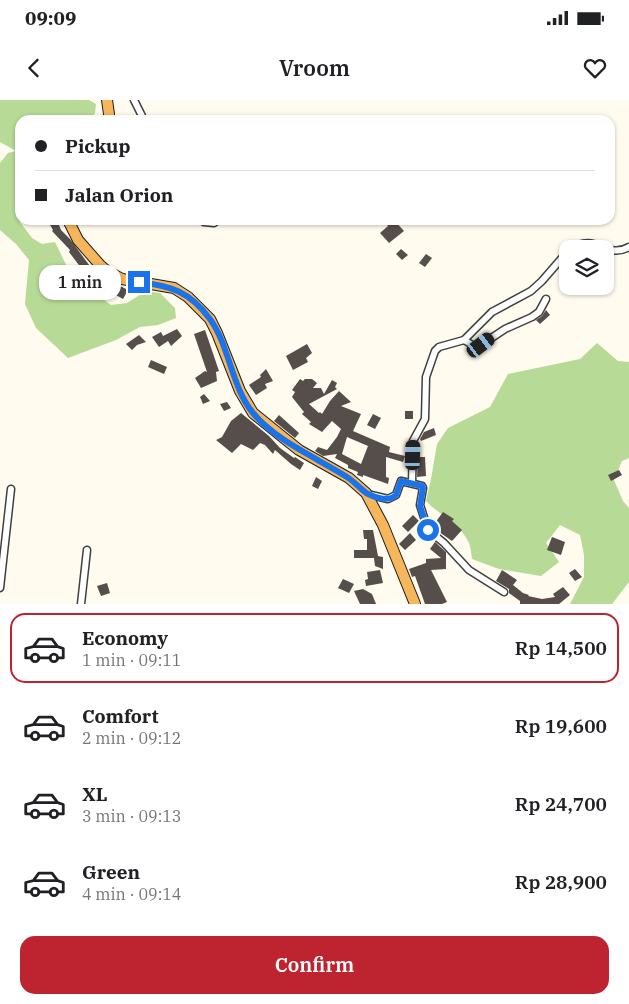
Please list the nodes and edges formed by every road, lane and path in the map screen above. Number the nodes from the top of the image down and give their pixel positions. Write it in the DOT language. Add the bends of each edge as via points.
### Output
graph roads {
  1 [pos="108,100"];
  2 [pos="134,100"];
  3 [pos="110,115"];
  4 [pos="142,115"];
  5 [pos="70,225"];
  6 [pos="629,247"];
  7 [pos="614,251"];
  8 [pos="559,261"];
  9 [pos="546,299"];
  10 [pos="464,340"];
  11 [pos="412,483"];
  12 [pos="10,490"];
  13 [pos="366,493"];
  14 [pos="87,550"];
  15 [pos="0,588"];
  16 [pos="504,592"];
  17 [pos="81,604"];
  18 [pos="414,604"];
  1 -- 3 [label="highway"];
  2 -- 4 [label="street"];
  5 -- 13 [label="highway" via="78,240 107,271 122,279 174,288 188,297 210,319 240,391 253,413 299,450 349,478"];
  6 -- 7 [label="street"];
  8 -- 10 [label="street" via="531,291 492,312"];
  9 -- 10 [label="street" via="532,317 481,345 474,346"];
  10 -- 11 [label="street" via="439,347 432,358 426,377 425,419 413,441"];
  11 -- 13 [label="street" via="401,481 396,495 388,499"];
  11 -- 16 [label="street" via="423,488 420,506 428,530 469,570"];
  12 -- 15 [label="street"];
  13 -- 18 [label="highway" via="383,525"];
  14 -- 17 [label="street"];
}
